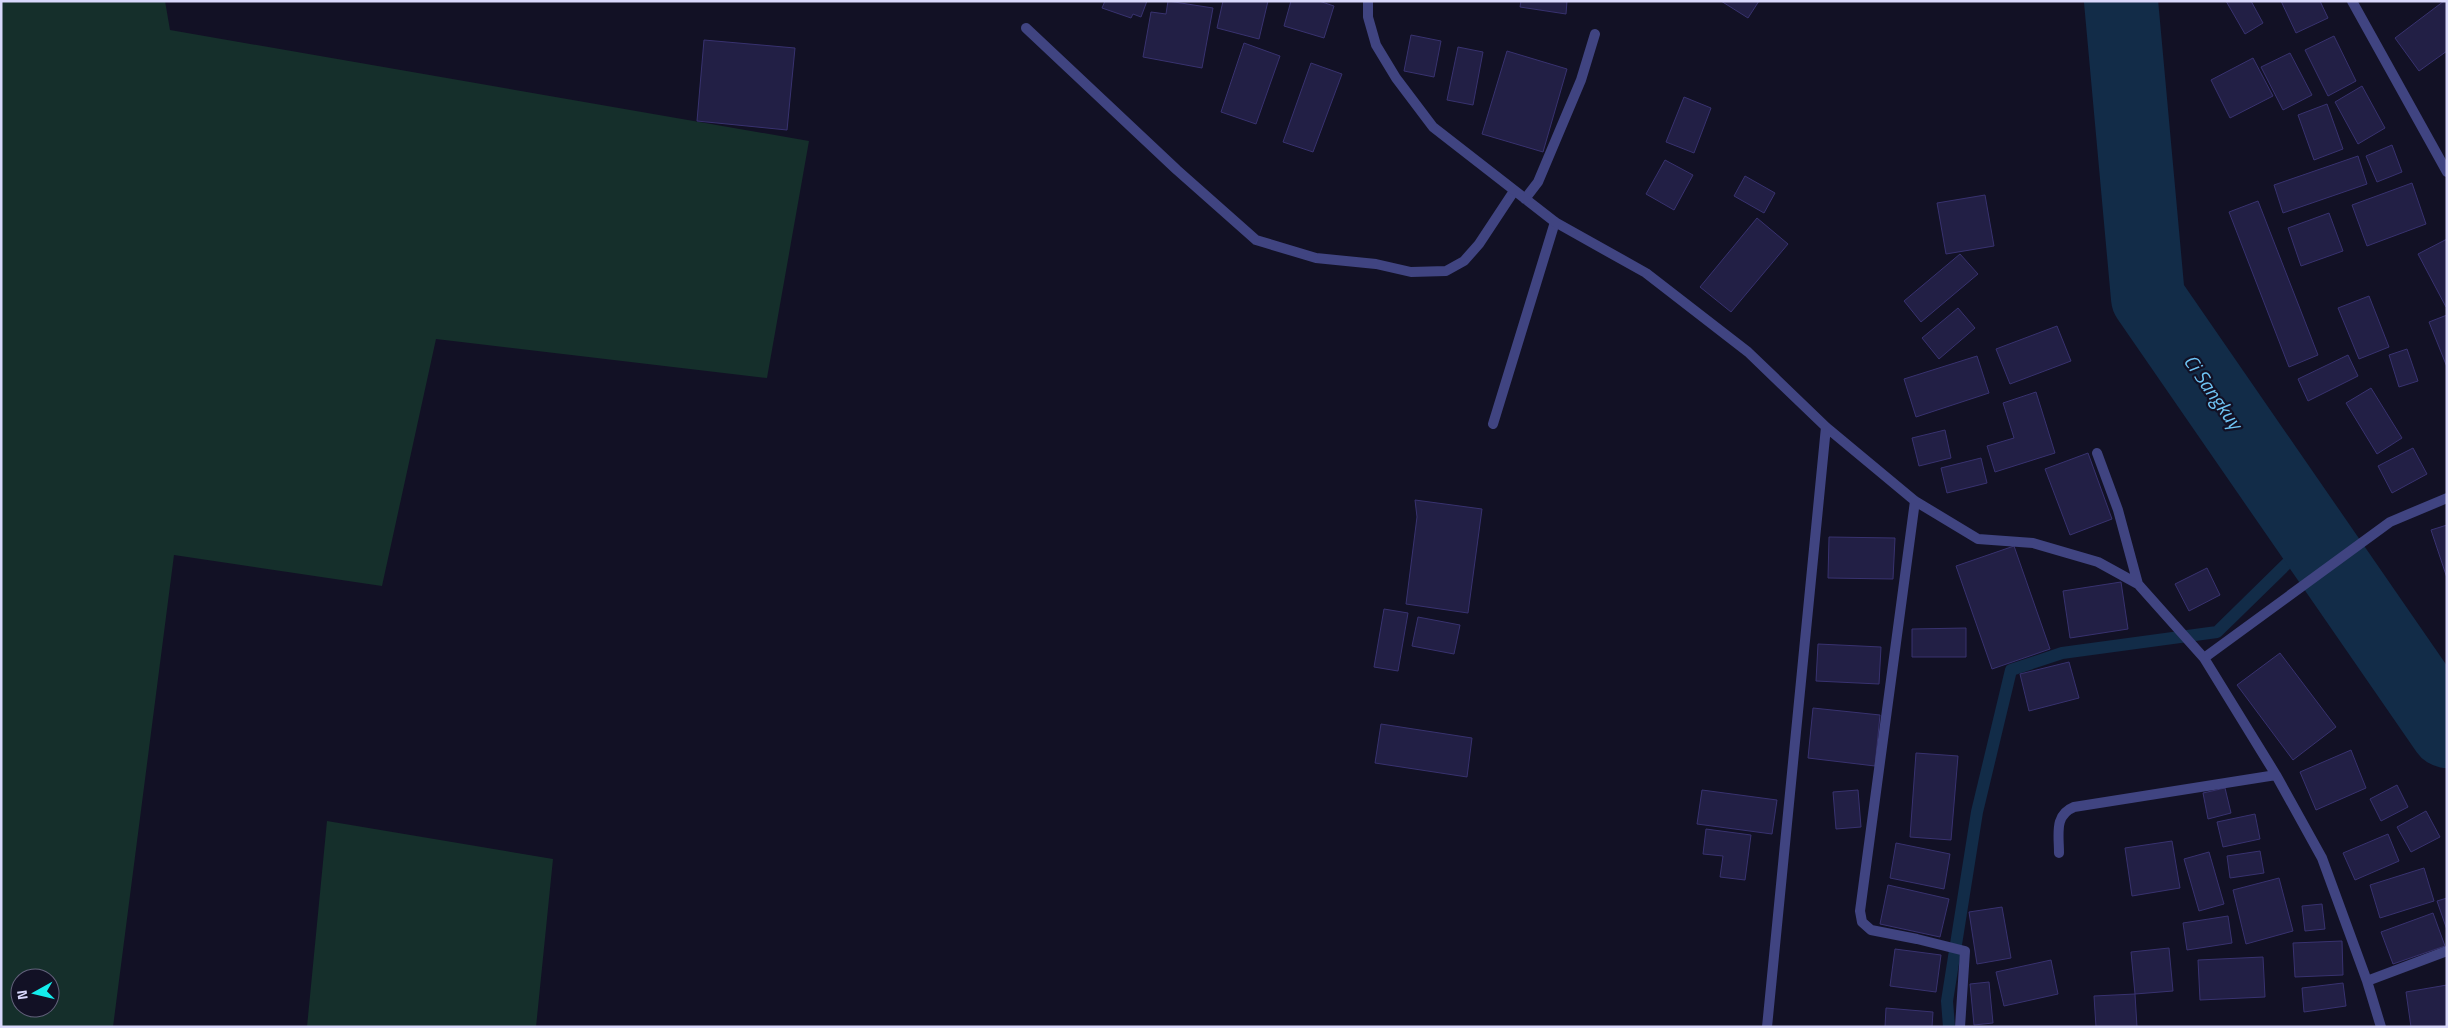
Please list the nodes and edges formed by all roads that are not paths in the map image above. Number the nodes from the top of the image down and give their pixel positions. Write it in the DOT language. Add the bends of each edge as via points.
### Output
graph roads {
  1 [pos="1368,1"];
  2 [pos="2352,1"];
  3 [pos="1026,28"];
  4 [pos="1595,34"];
  5 [pos="2447,172"];
  6 [pos="1514,191"];
  7 [pos="1525,199"];
  8 [pos="1555,222"];
  9 [pos="1493,424"];
  10 [pos="1826,426"];
  11 [pos="2097,453"];
  12 [pos="2447,498"];
  13 [pos="1915,501"];
  14 [pos="2138,584"];
  15 [pos="2204,658"];
  16 [pos="2276,775"];
  17 [pos="2059,853"];
  18 [pos="2447,951"];
  19 [pos="2368,981"];
  20 [pos="1767,1027"];
  21 [pos="1960,1027"];
  22 [pos="2381,1027"];
  1 -- 6 [label="street" via="1368,17 1376,46 1433,127"];
  2 -- 5 [label="street"];
  3 -- 6 [label="street" via="1256,240 1316,258 1376,264 1411,272 1446,271 1464,261 1479,244"];
  4 -- 7 [label="street" via="1581,80 1538,182"];
  6 -- 7 [label="street"];
  7 -- 8 [label="street"];
  8 -- 9 [label="street"];
  8 -- 10 [label="street" via="1646,273 1748,352"];
  10 -- 13 [label="street"];
  10 -- 20 [label="street"];
  11 -- 14 [label="street" via="2118,510"];
  12 -- 15 [label="street" via="2390,522"];
  13 -- 14 [label="street" via="1978,539 2033,543 2098,562"];
  13 -- 21 [label="street" via="1860,911 1862,922 1871,930 1965,951"];
  14 -- 15 [label="street"];
  15 -- 16 [label="street"];
  16 -- 17 [label="street" via="2065,811 2059,818"];
  16 -- 19 [label="street" via="2322,858"];
  18 -- 19 [label="street"];
  19 -- 22 [label="street"];
}
